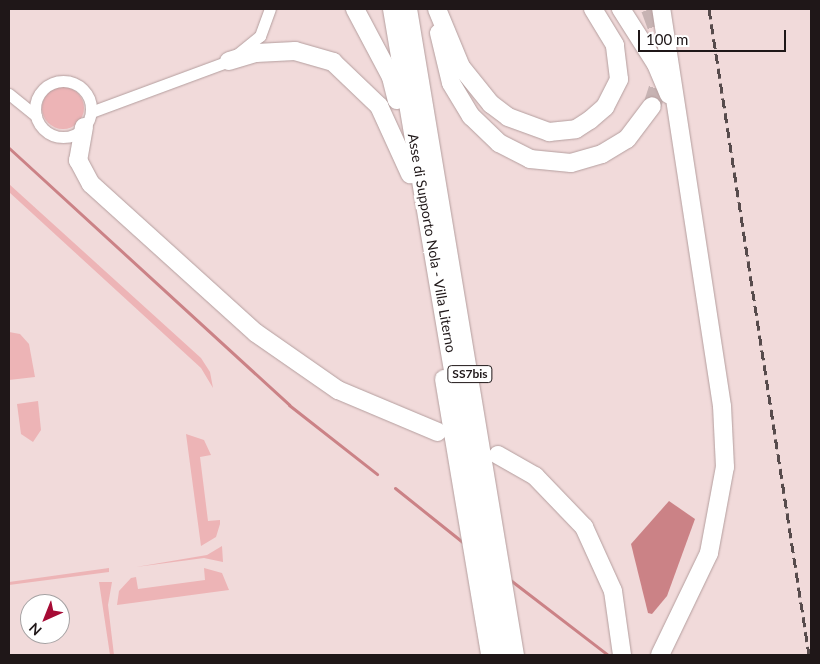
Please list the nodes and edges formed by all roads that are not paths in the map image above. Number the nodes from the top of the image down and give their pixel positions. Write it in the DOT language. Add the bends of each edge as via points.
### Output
graph roads {
  1 [pos="270,9"];
  2 [pos="355,9"];
  3 [pos="392,9"];
  4 [pos="408,9"];
  5 [pos="437,9"];
  6 [pos="593,9"];
  7 [pos="621,9"];
  8 [pos="661,9"];
  9 [pos="229,61"];
  10 [pos="389,69"];
  11 [pos="9,94"];
  12 [pos="652,106"];
  13 [pos="677,114"];
  14 [pos="36,116"];
  15 [pos="87,120"];
  16 [pos="417,151"];
  17 [pos="410,174"];
  18 [pos="438,432"];
  19 [pos="498,455"];
  20 [pos="622,651"];
  21 [pos="490,655"];
  22 [pos="501,655"];
  23 [pos="515,655"];
  24 [pos="660,655"];
  1 -- 9 [label="street" via="260,36"];
  2 -- 10 [label="highway"];
  3 -- 16 [label="highway, Asse di Supporto Nola - Villa Literno / SS7bis"];
  4 -- 23 [label="highway, Asse di Supporto Nola - Villa Literno / SS7bis"];
  5 -- 6 [label="highway" via="462,67 491,104 508,117 549,132 576,129 590,120 605,107 619,79 615,45"];
  5 -- 12 [label="highway" via="443,58 457,95 484,131 516,153 549,163 571,163 602,154 627,138"];
  7 -- 13 [label="highway" via="656,64"];
  8 -- 13 [label="highway"];
  9 -- 15 [label="street"];
  9 -- 17 [label="highway" via="256,53 295,50 333,62 379,106"];
  10 -- 16 [label="highway"];
  10 -- 17 [label="highway"];
  11 -- 14 [label="street"];
  13 -- 24 [label="highway" via="722,406 725,468 709,553"];
  14 -- 15 [label="street" via="53,134 69,136"];
  14 -- 15 [label="street" via="38,97 59,81 83,89"];
  15 -- 18 [label="highway" via="78,160 91,184 256,334 331,386"];
  16 -- 22 [label="highway, Asse di Supporto Nola - Villa Literno / SS7bis"];
  17 -- 21 [label="highway" via="461,499"];
  19 -- 20 [label="highway" via="535,476 584,527 613,591"];
}
